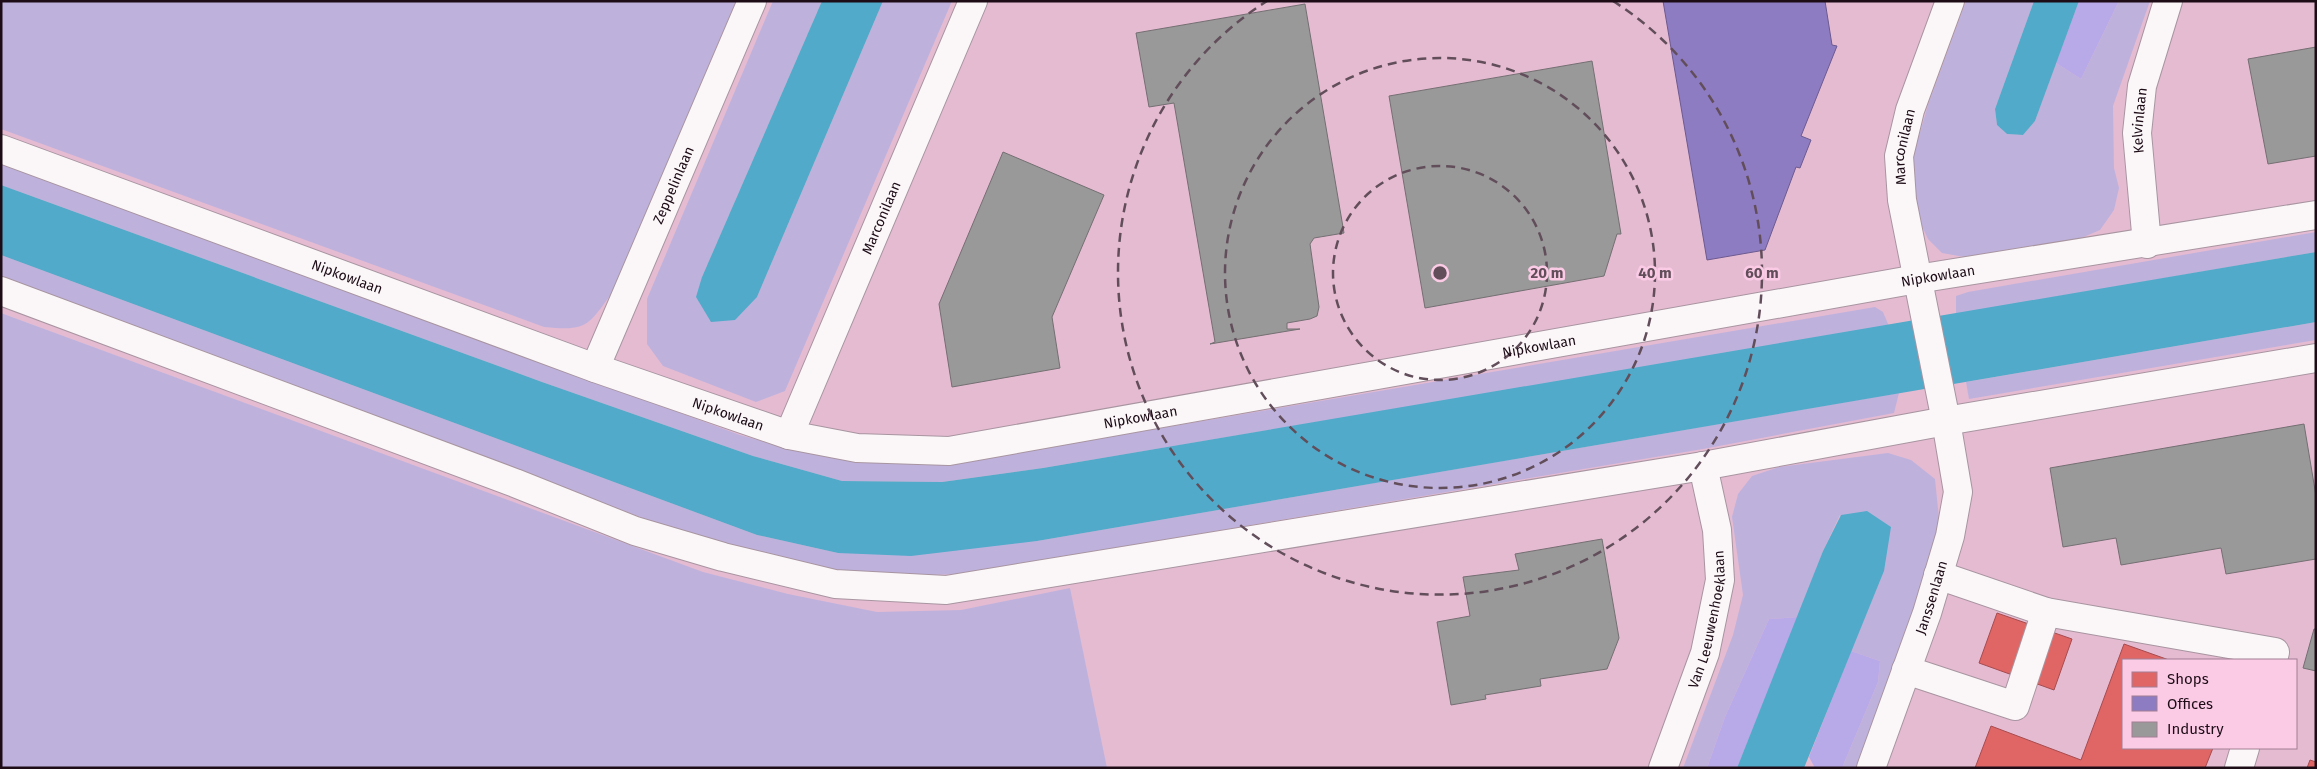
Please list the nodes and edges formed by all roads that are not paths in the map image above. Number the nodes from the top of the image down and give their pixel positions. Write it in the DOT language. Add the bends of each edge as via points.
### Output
graph roads {
  1 [pos="752,1"];
  2 [pos="974,1"];
  3 [pos="1950,1"];
  4 [pos="2168,1"];
  5 [pos="1,149"];
  6 [pos="2316,215"];
  7 [pos="2147,244"];
  8 [pos="1919,288"];
  9 [pos="1,292"];
  10 [pos="2316,358"];
  11 [pos="596,368"];
  12 [pos="1946,421"];
  13 [pos="789,435"];
  14 [pos="1703,466"];
  15 [pos="1938,575"];
  16 [pos="2046,612"];
  17 [pos="2273,659"];
  18 [pos="1906,670"];
  19 [pos="2245,749"];
  20 [pos="1663,768"];
  21 [pos="1871,768"];
  22 [pos="2239,768"];
  1 -- 11 [label="street, Zeppelinlaan"];
  2 -- 13 [label="street, Marconilaan"];
  3 -- 8 [label="street, Marconilaan" via="1910,110 1899,156 1902,200"];
  4 -- 7 [label="street, Kelvinlaan" via="2142,86 2137,133"];
  5 -- 11 [label="street, Nipkowlaan"];
  6 -- 7 [label="street, Nipkowlaan"];
  7 -- 8 [label="street, Nipkowlaan"];
  8 -- 12 [label="street, Nipkowlaan"];
  8 -- 13 [label="street, Nipkowlaan" via="949,451 858,448"];
  9 -- 14 [label="street" via="505,479 635,531 723,557 835,584 946,590"];
  10 -- 12 [label="street"];
  11 -- 13 [label="street, Nipkowlaan"];
  12 -- 14 [label="street"];
  12 -- 15 [label="street, Janssenlaan" via="1958,492 1950,536"];
  14 -- 20 [label="street, Van Leeuwenhoeklaan" via="1717,530 1720,580 1706,653"];
  15 -- 16 [label="street"];
  15 -- 18 [label="street, Janssenlaan"];
  16 -- 17 [label="street" via="2275,652"];
  16 -- 18 [label="street" via="2014,706"];
  18 -- 21 [label="street, Janssenlaan"];
  19 -- 22 [label="street"];
}
